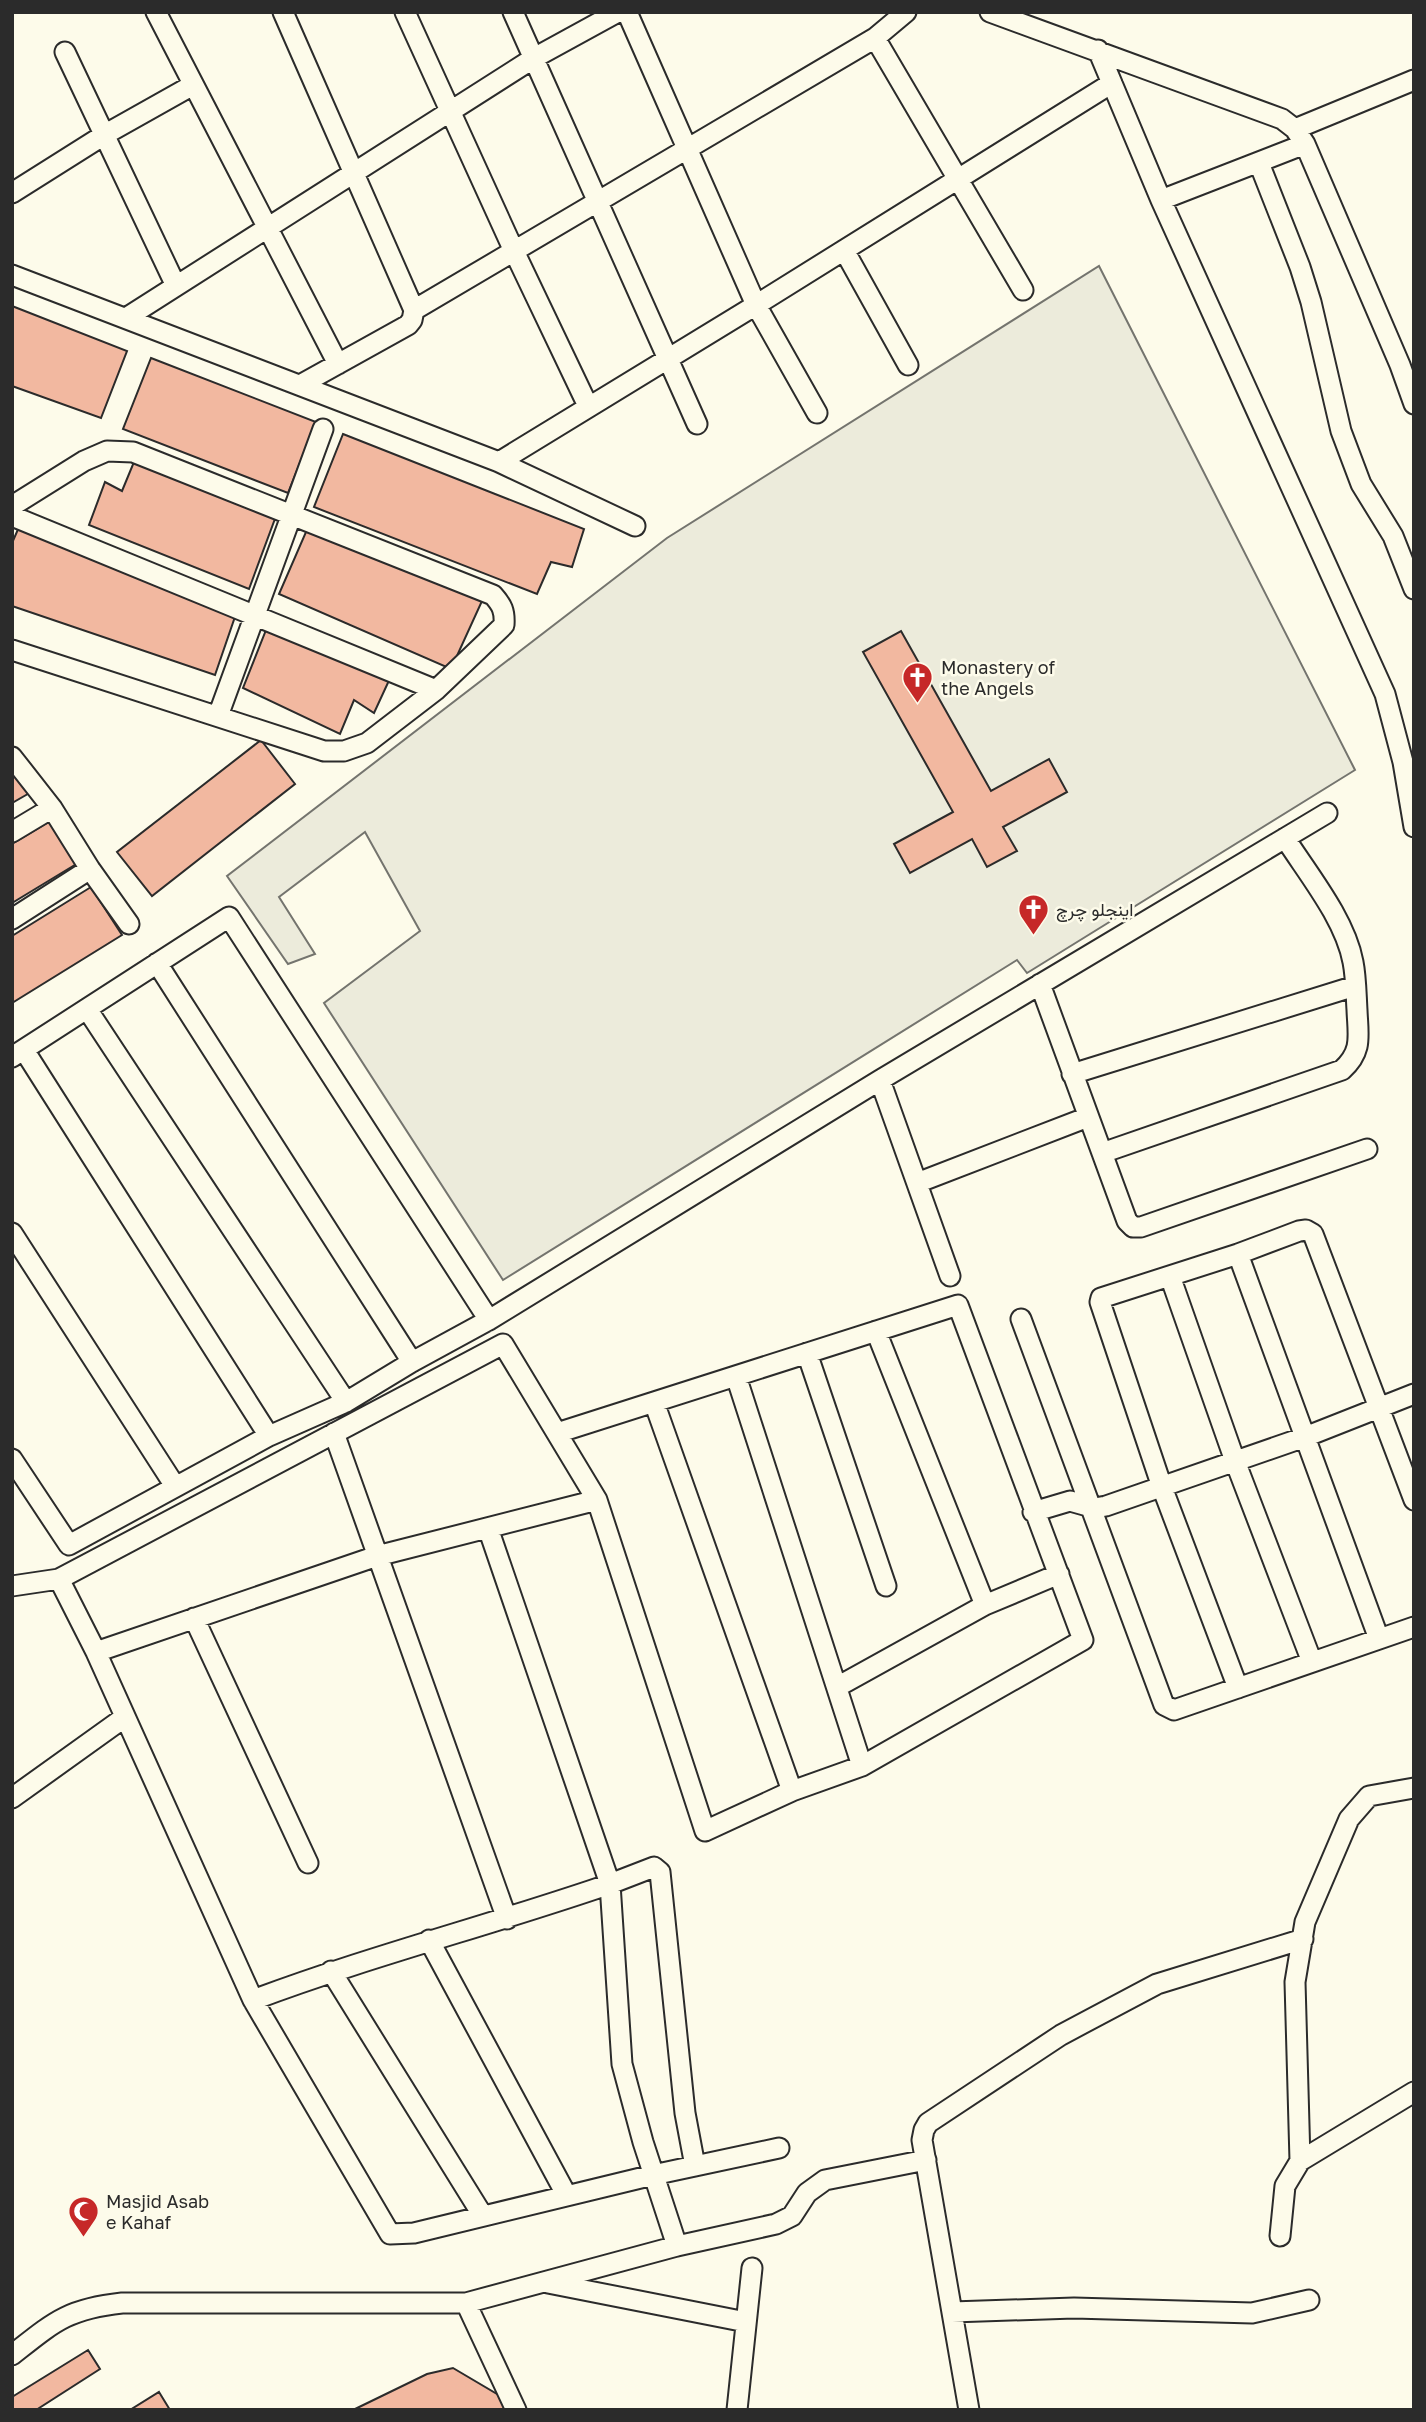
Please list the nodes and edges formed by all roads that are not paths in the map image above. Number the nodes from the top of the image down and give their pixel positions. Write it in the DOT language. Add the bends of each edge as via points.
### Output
graph roads {
  1 [pos="156,12"];
  2 [pos="284,12"];
  3 [pos="405,12"];
  4 [pos="513,12"];
  5 [pos="618,12"];
  6 [pos="627,12"];
  7 [pos="906,12"];
  8 [pos="990,12"];
  9 [pos="875,38"];
  10 [pos="1098,50"];
  11 [pos="65,52"];
  12 [pos="534,58"];
  13 [pos="1414,80"];
  14 [pos="1112,83"];
  15 [pos="193,85"];
  16 [pos="450,111"];
  17 [pos="104,135"];
  18 [pos="1300,136"];
  19 [pos="687,147"];
  20 [pos="1259,163"];
  21 [pos="354,172"];
  22 [pos="957,179"];
  23 [pos="12,193"];
  24 [pos="1161,200"];
  25 [pos="598,202"];
  26 [pos="267,227"];
  27 [pos="844,250"];
  28 [pos="514,251"];
  29 [pos="12,275"];
  30 [pos="176,286"];
  31 [pos="1023,289"];
  32 [pos="756,304"];
  33 [pos="414,310"];
  34 [pos="126,318"];
  35 [pos="668,359"];
  36 [pos="338,364"];
  37 [pos="908,365"];
  38 [pos="300,385"];
  39 [pos="1414,404"];
  40 [pos="588,406"];
  41 [pos="817,413"];
  42 [pos="696,424"];
  43 [pos="323,429"];
  44 [pos="499,462"];
  45 [pos="12,506"];
  46 [pos="290,514"];
  47 [pos="12,516"];
  48 [pos="635,526"];
  49 [pos="1414,589"];
  50 [pos="254,615"];
  51 [pos="12,650"];
  52 [pos="436,690"];
  53 [pos="218,716"];
  54 [pos="12,757"];
  55 [pos="52,808"];
  56 [pos="1327,813"];
  57 [pos="1414,827"];
  58 [pos="12,832"];
  59 [pos="1285,838"];
  60 [pos="90,869"];
  61 [pos="12,919"];
  62 [pos="129,924"];
  63 [pos="157,963"];
  64 [pos="1040,984"];
  65 [pos="1355,986"];
  66 [pos="87,1009"];
  67 [pos="18,1054"];
  68 [pos="1072,1074"];
  69 [pos="880,1080"];
  70 [pos="1088,1117"];
  71 [pos="1367,1149"];
  72 [pos="1102,1153"];
  73 [pos="917,1183"];
  74 [pos="12,1233"];
  75 [pos="1237,1254"];
  76 [pos="950,1276"];
  77 [pos="1170,1276"];
  78 [pos="1021,1319"];
  79 [pos="489,1320"];
  80 [pos="876,1331"];
  81 [pos="807,1353"];
  82 [pos="412,1362"];
  83 [pos="736,1376"];
  84 [pos="1414,1394"];
  85 [pos="346,1402"];
  86 [pos="654,1402"];
  87 [pos="1380,1409"];
  88 [pos="334,1433"];
  89 [pos="556,1433"];
  90 [pos="270,1436"];
  91 [pos="1305,1437"];
  92 [pos="12,1459"];
  93 [pos="1235,1461"];
  94 [pos="175,1486"];
  95 [pos="1162,1487"];
  96 [pos="597,1500"];
  97 [pos="1414,1500"];
  98 [pos="1089,1506"];
  99 [pos="1033,1512"];
  100 [pos="488,1528"];
  101 [pos="377,1556"];
  102 [pos="1059,1574"];
  103 [pos="59,1578"];
  104 [pos="12,1586"];
  105 [pos="886,1586"];
  106 [pos="985,1605"];
  107 [pos="194,1618"];
  108 [pos="1414,1627"];
  109 [pos="1380,1639"];
  110 [pos="96,1652"];
  111 [pos="1312,1662"];
  112 [pos="837,1688"];
  113 [pos="1238,1688"];
  114 [pos="125,1717"];
  115 [pos="862,1766"];
  116 [pos="1414,1787"];
  117 [pos="792,1791"];
  118 [pos="12,1798"];
  119 [pos="308,1863"];
  120 [pos="610,1884"];
  121 [pos="507,1919"];
  122 [pos="1303,1939"];
  123 [pos="429,1940"];
  124 [pos="331,1971"];
  125 [pos="253,2000"];
  126 [pos="1414,2091"];
  127 [pos="779,2148"];
  128 [pos="926,2160"];
  129 [pos="1300,2161"];
  130 [pos="695,2166"];
  131 [pos="653,2175"];
  132 [pos="567,2196"];
  133 [pos="484,2216"];
  134 [pos="1280,2236"];
  135 [pos="677,2246"];
  136 [pos="752,2268"];
  137 [pos="545,2282"];
  138 [pos="1309,2300"];
  139 [pos="466,2303"];
  140 [pos="952,2312"];
  141 [pos="747,2322"];
  142 [pos="12,2355"];
  143 [pos="516,2410"];
  144 [pos="737,2410"];
  145 [pos="969,2410"];
  1 -- 15 [label="street"];
  2 -- 21 [label="street"];
  3 -- 16 [label="street"];
  4 -- 12 [label="street"];
  5 -- 12 [label="street"];
  6 -- 19 [label="street"];
  7 -- 9 [label="street"];
  8 -- 10 [label="street"];
  9 -- 19 [label="street"];
  9 -- 22 [label="street"];
  10 -- 14 [label="street"];
  10 -- 18 [label="street" via="1282,119"];
  11 -- 17 [label="street"];
  12 -- 16 [label="street"];
  12 -- 25 [label="street"];
  13 -- 18 [label="street"];
  14 -- 22 [label="street"];
  14 -- 24 [label="street"];
  15 -- 17 [label="street"];
  15 -- 26 [label="street"];
  16 -- 21 [label="street"];
  16 -- 28 [label="street"];
  17 -- 23 [label="street"];
  17 -- 30 [label="street"];
  18 -- 20 [label="street"];
  18 -- 39 [label="street"];
  19 -- 25 [label="street"];
  19 -- 32 [label="street"];
  20 -- 24 [label="street"];
  20 -- 49 [label="street" via="1311,302 1340,431"];
  21 -- 26 [label="street"];
  21 -- 33 [label="street"];
  22 -- 27 [label="street"];
  22 -- 31 [label="street"];
  24 -- 57 [label="street" via="1385,694"];
  25 -- 28 [label="street"];
  25 -- 35 [label="street"];
  26 -- 30 [label="street"];
  26 -- 36 [label="street"];
  27 -- 32 [label="street"];
  27 -- 37 [label="street"];
  28 -- 33 [label="street"];
  28 -- 40 [label="street"];
  29 -- 34 [label="street"];
  30 -- 34 [label="street"];
  32 -- 35 [label="street"];
  32 -- 41 [label="street"];
  33 -- 36 [label="street" via="408,325"];
  34 -- 38 [label="street"];
  35 -- 40 [label="street"];
  35 -- 42 [label="street"];
  36 -- 38 [label="street"];
  38 -- 44 [label="street"];
  40 -- 44 [label="street"];
  43 -- 46 [label="street"];
  44 -- 48 [label="street"];
  45 -- 46 [label="street" via="84,461 107,452 133,452"];
  46 -- 50 [label="street"];
  46 -- 52 [label="street" via="493,595 500,603 504,625"];
  47 -- 50 [label="street"];
  50 -- 52 [label="street"];
  50 -- 53 [label="street"];
  51 -- 53 [label="street"];
  52 -- 53 [label="street" via="367,743 344,751 324,751"];
  54 -- 55 [label="street"];
  55 -- 58 [label="street"];
  55 -- 60 [label="street"];
  56 -- 59 [label="street"];
  59 -- 64 [label="street"];
  59 -- 65 [label="street" via="1349,946"];
  60 -- 61 [label="street"];
  60 -- 62 [label="street"];
  63 -- 66 [label="street"];
  63 -- 79 [label="street" via="229,917"];
  63 -- 82 [label="street"];
  64 -- 68 [label="street"];
  64 -- 69 [label="street"];
  65 -- 68 [label="street"];
  65 -- 72 [label="street" via="1359,1046 1342,1070"];
  66 -- 67 [label="street"];
  66 -- 85 [label="street"];
  67 -- 90 [label="street"];
  68 -- 70 [label="street"];
  69 -- 73 [label="street"];
  69 -- 79 [label="street"];
  70 -- 72 [label="street"];
  70 -- 73 [label="street"];
  71 -- 72 [label="street" via="1141,1227 1127,1221"];
  73 -- 76 [label="street"];
  74 -- 94 [label="street"];
  75 -- 77 [label="street"];
  75 -- 87 [label="street" via="1299,1231 1313,1234"];
  75 -- 91 [label="street"];
  77 -- 93 [label="street"];
  77 -- 95 [label="street" via="1105,1295 1100,1302"];
  78 -- 98 [label="street"];
  79 -- 82 [label="street"];
  80 -- 81 [label="street"];
  80 -- 99 [label="street" via="958,1305"];
  80 -- 106 [label="street"];
  81 -- 83 [label="street"];
  81 -- 105 [label="street"];
  82 -- 85 [label="street"];
  83 -- 86 [label="street"];
  83 -- 112 [label="street"];
  84 -- 87 [label="street"];
  85 -- 90 [label="street"];
  86 -- 89 [label="street"];
  86 -- 117 [label="street"];
  87 -- 91 [label="street"];
  87 -- 97 [label="street"];
  88 -- 89 [label="street" via="503,1344"];
  88 -- 101 [label="street"];
  88 -- 103 [label="street"];
  89 -- 96 [label="street"];
  90 -- 94 [label="street"];
  91 -- 93 [label="street"];
  91 -- 109 [label="street"];
  92 -- 94 [label="street" via="69,1545"];
  93 -- 95 [label="street"];
  93 -- 111 [label="street"];
  95 -- 98 [label="street" via="1106,1506"];
  95 -- 113 [label="street"];
  96 -- 100 [label="street"];
  96 -- 117 [label="street" via="705,1831"];
  98 -- 99 [label="street" via="1070,1501"];
  98 -- 113 [label="street" via="1164,1705 1174,1710"];
  99 -- 102 [label="street"];
  100 -- 101 [label="street"];
  100 -- 120 [label="street"];
  101 -- 107 [label="street"];
  101 -- 121 [label="street"];
  102 -- 106 [label="street"];
  102 -- 115 [label="street" via="1083,1640"];
  103 -- 104 [label="street"];
  103 -- 110 [label="street"];
  106 -- 112 [label="street"];
  107 -- 110 [label="street"];
  107 -- 119 [label="street"];
  108 -- 109 [label="street"];
  109 -- 111 [label="street"];
  110 -- 114 [label="street"];
  111 -- 113 [label="street"];
  112 -- 115 [label="street"];
  114 -- 118 [label="street"];
  114 -- 125 [label="street"];
  115 -- 117 [label="street"];
  116 -- 122 [label="street" via="1368,1796 1349,1819 1305,1922"];
  120 -- 121 [label="street"];
  120 -- 130 [label="street" via="654,1867 660,1870 685,2113"];
  120 -- 131 [label="street" via="622,2064"];
  121 -- 123 [label="street"];
  122 -- 128 [label="street" via="1157,1984 1061,2035 929,2123 922,2140"];
  122 -- 129 [label="street" via="1295,1982"];
  123 -- 124 [label="street"];
  123 -- 132 [label="street"];
  124 -- 125 [label="street"];
  124 -- 133 [label="street"];
  125 -- 133 [label="street" via="390,2234"];
  126 -- 129 [label="street"];
  127 -- 130 [label="street"];
  128 -- 135 [label="street" via="825,2180 807,2193 787,2220"];
  128 -- 140 [label="street"];
  129 -- 134 [label="street" via="1285,2186"];
  130 -- 131 [label="street"];
  131 -- 132 [label="street"];
  131 -- 135 [label="street"];
  132 -- 133 [label="street"];
  135 -- 137 [label="street"];
  136 -- 141 [label="street"];
  137 -- 139 [label="street"];
  137 -- 141 [label="street"];
  138 -- 140 [label="street" via="1252,2313 1074,2308"];
  139 -- 142 [label="street" via="90,2306 64,2316"];
  139 -- 143 [label="street"];
  140 -- 145 [label="street"];
  141 -- 144 [label="street"];
}
